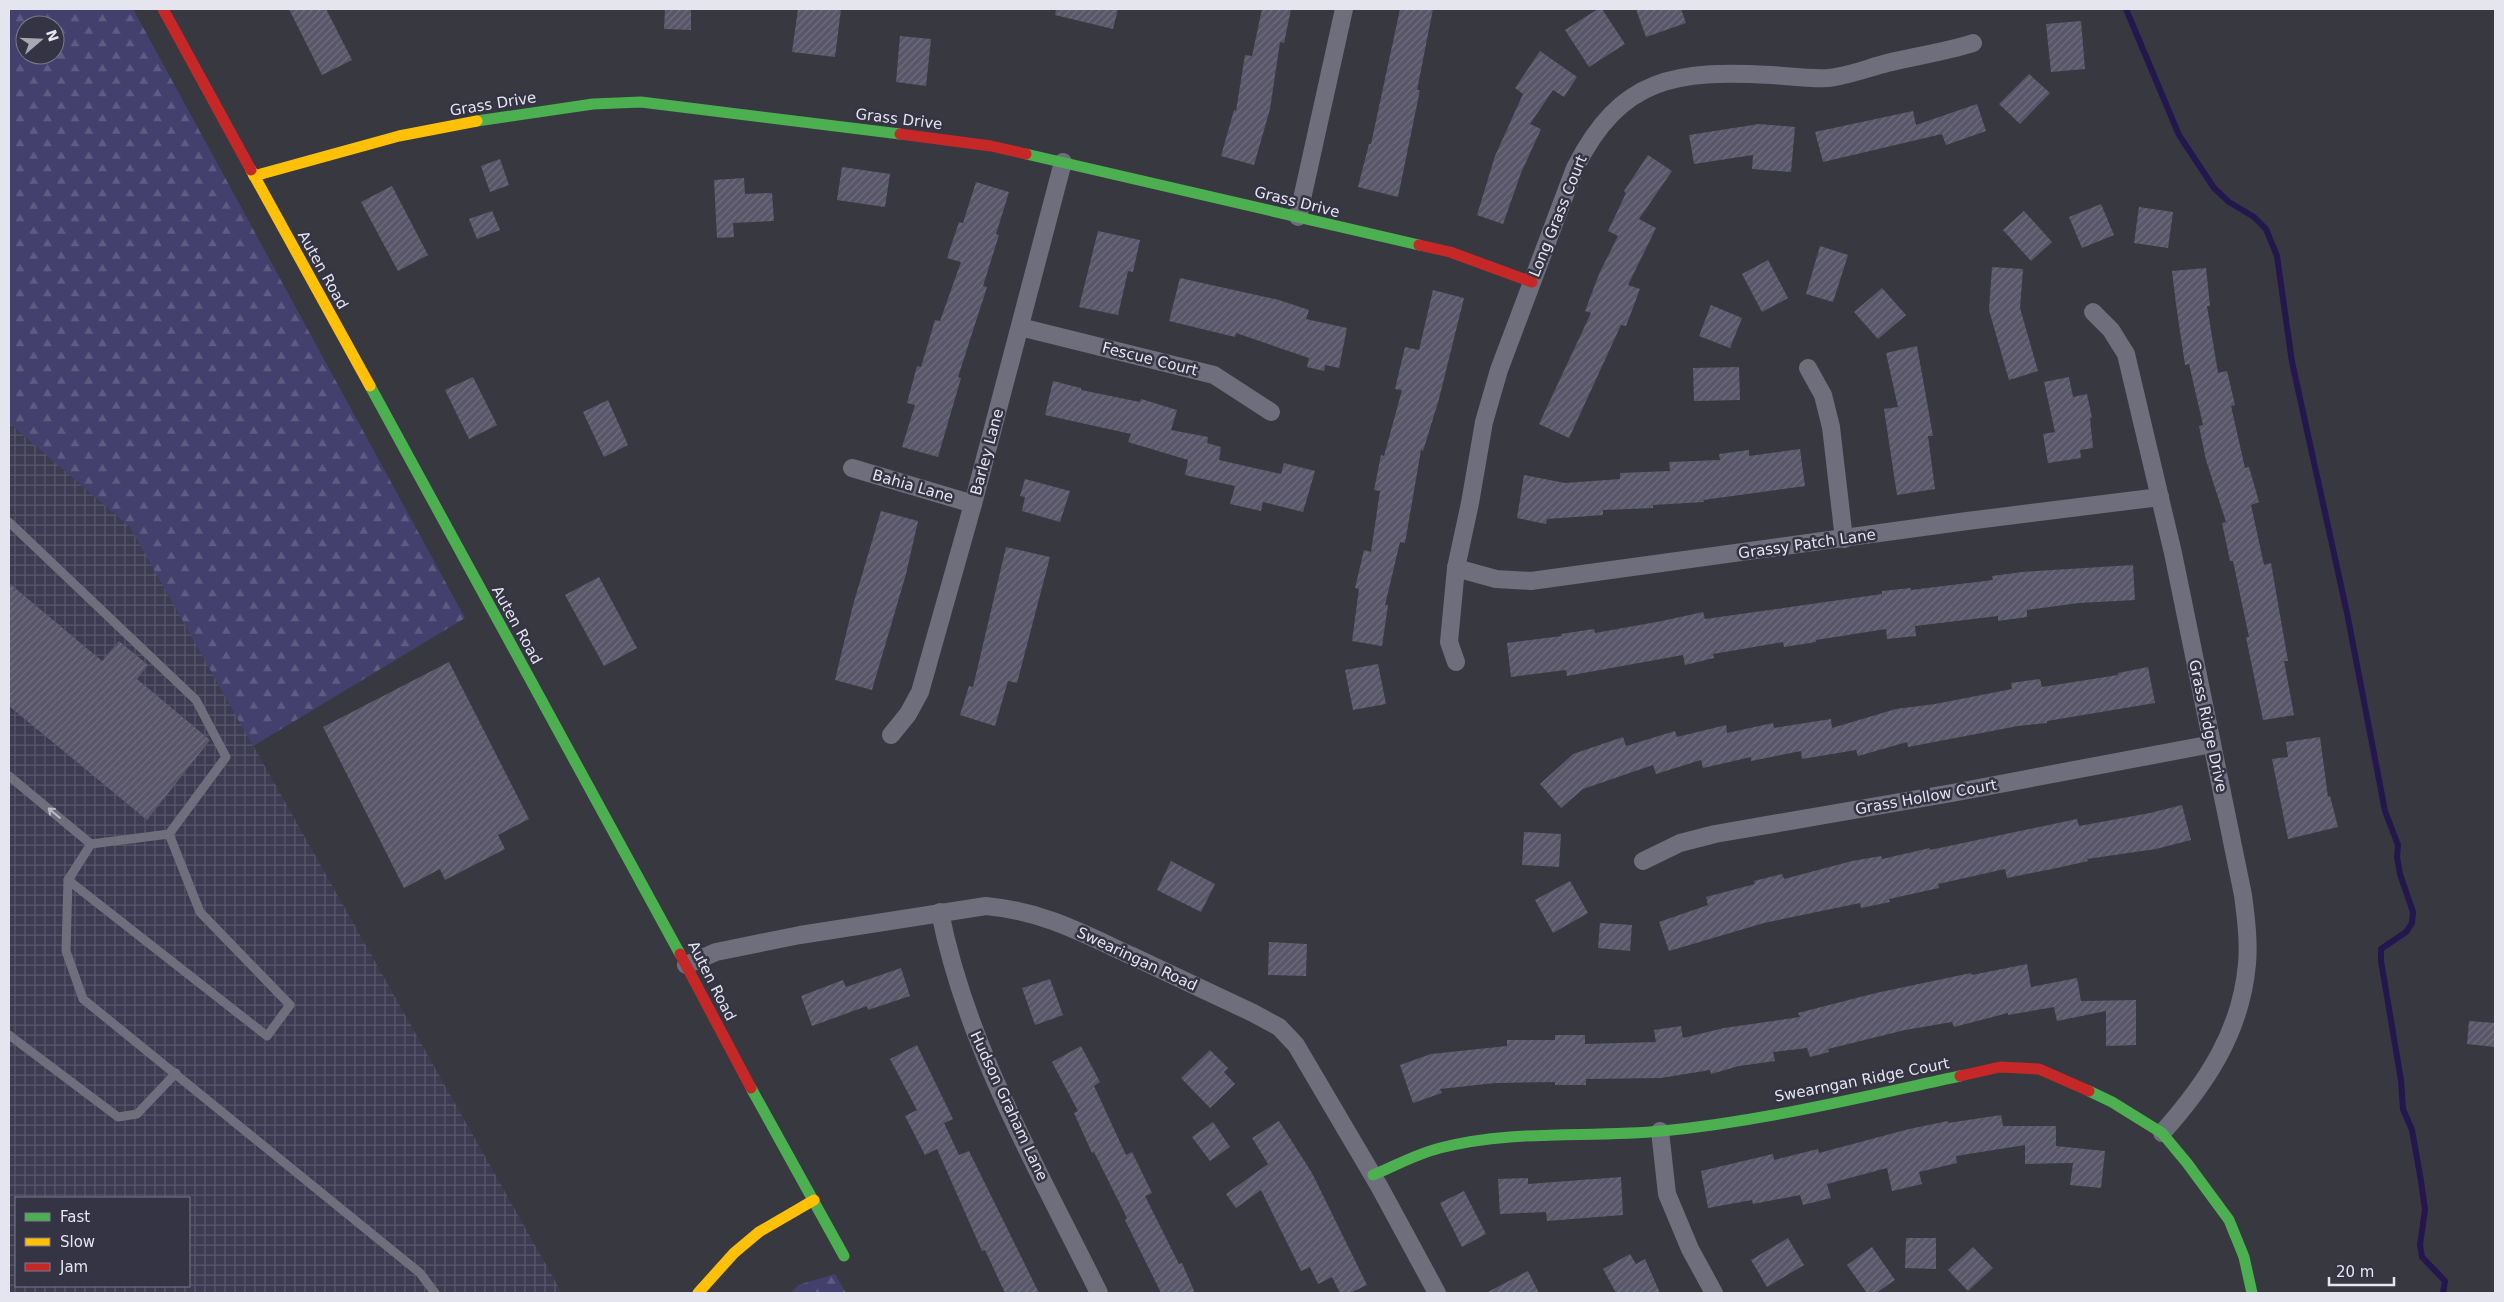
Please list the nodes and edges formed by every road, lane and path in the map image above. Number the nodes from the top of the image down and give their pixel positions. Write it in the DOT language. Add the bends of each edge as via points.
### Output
graph roads {
  1 [pos="164,9"];
  2 [pos="1344,9"];
  3 [pos="1973,43"];
  4 [pos="1064,162"];
  5 [pos="254,176"];
  6 [pos="1298,217"];
  7 [pos="1532,282"];
  8 [pos="2093,312"];
  9 [pos="1020,327"];
  10 [pos="1808,368"];
  11 [pos="1271,412"];
  12 [pos="852,468"];
  13 [pos="2160,497"];
  14 [pos="973,504"];
  15 [pos="9,522"];
  16 [pos="1844,539"];
  17 [pos="1456,568"];
  18 [pos="1456,662"];
  19 [pos="891,735"];
  20 [pos="2212,744"];
  21 [pos="9,776"];
  22 [pos="169,834"];
  23 [pos="91,844"];
  24 [pos="1643,861"];
  25 [pos="68,880"];
  26 [pos="940,912"];
  27 [pos="686,965"];
  28 [pos="9,1035"];
  29 [pos="176,1073"];
  30 [pos="1660,1131"];
  31 [pos="2162,1133"];
  32 [pos="1373,1175"];
  33 [pos="814,1200"];
  34 [pos="844,1256"];
  35 [pos="435,1293"];
  36 [pos="698,1293"];
  37 [pos="1098,1293"];
  38 [pos="1437,1293"];
  39 [pos="1714,1293"];
  40 [pos="2252,1293"];
  1 -- 5 [label="street, Auten Road"];
  2 -- 6 [label="street"];
  3 -- 7 [label="street, Long Grass Court" via="1829,78 1700,73 1644,88 1624,102 1587,143"];
  4 -- 5 [label="street, Grass Drive" via="990,146 642,102 593,104 496,117 400,136"];
  4 -- 6 [label="street, Grass Drive"];
  4 -- 9 [label="street, Barley Lane"];
  5 -- 27 [label="street, Auten Road"];
  6 -- 7 [label="street, Grass Drive" via="1450,252"];
  7 -- 17 [label="street, Long Grass Court" via="1499,370 1484,422"];
  8 -- 13 [label="street, Grass Ridge Drive" via="2111,330 2126,354"];
  9 -- 11 [label="street, Fescue Court" via="1214,375"];
  9 -- 14 [label="street, Barley Lane"];
  10 -- 16 [label="street" via="1824,396 1831,426"];
  12 -- 14 [label="street, Bahia Lane"];
  13 -- 16 [label="street, Grassy Patch Lane"];
  13 -- 20 [label="street, Grass Ridge Drive"];
  14 -- 19 [label="street, Barley Lane" via="920,692"];
  15 -- 22 [label="lane" via="196,700 226,757"];
  16 -- 17 [label="street, Grassy Patch Lane" via="1530,581 1496,579"];
  17 -- 18 [label="street, Long Grass Court" via="1449,642"];
  20 -- 24 [label="street, Grass Hollow Court" via="1715,834 1680,844"];
  20 -- 31 [label="street, Grass Ridge Drive" via="2243,895 2247,965 2232,1030 2193,1098"];
  23 -- 21 [label="lane, one-way"];
  22 -- 23 [label="lane"];
  22 -- 25 [label="lane" via="200,912 290,1005 267,1036"];
  23 -- 25 [label="lane"];
  25 -- 29 [label="lane" via="66,951 83,999"];
  26 -- 27 [label="street, Swearingan Road" via="716,952"];
  26 -- 32 [label="street, Swearingan Road" via="986,906 1017,909 1041,916 1279,1027 1296,1045"];
  26 -- 37 [label="street, Hudson Graham Lane" via="949,952 980,1047"];
  27 -- 33 [label="street, Auten Road"];
  28 -- 29 [label="lane" via="118,1117 137,1114"];
  29 -- 35 [label="lane" via="420,1273"];
  30 -- 31 [label="street, Swearngan Ridge Court" via="1733,1122 2000,1068 2039,1069 2112,1102"];
  30 -- 32 [label="street, Swearngan Ridge Court" via="1527,1135 1479,1141 1438,1148"];
  30 -- 39 [label="street" via="1667,1194 1690,1249"];
  31 -- 40 [label="street, Swearngan Ridge Court" via="2228,1220 2244,1257"];
  32 -- 38 [label="street, Swearingan Road"];
  33 -- 34 [label="street, Auten Road"];
  33 -- 36 [label="street" via="759,1232 734,1253"];
}
